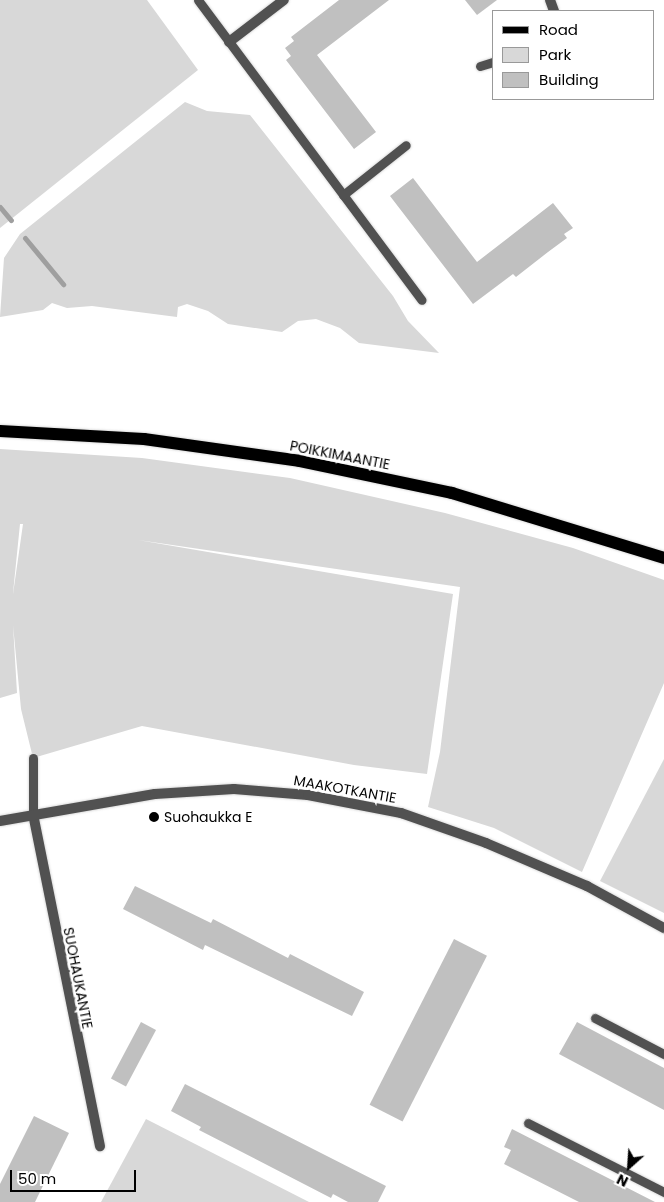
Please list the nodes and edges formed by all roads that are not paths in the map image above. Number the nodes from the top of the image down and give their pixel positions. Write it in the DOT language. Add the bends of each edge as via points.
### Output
graph roads {
  1 [pos="198,0"];
  2 [pos="284,0"];
  3 [pos="229,42"];
  4 [pos="492,62"];
  5 [pos="480,66"];
  6 [pos="406,145"];
  7 [pos="343,195"];
  8 [pos="422,300"];
  9 [pos="0,431"];
  10 [pos="664,558"];
  11 [pos="33,758"];
  12 [pos="33,814"];
  13 [pos="0,821"];
  14 [pos="664,928"];
  15 [pos="595,1018"];
  16 [pos="664,1054"];
  17 [pos="528,1123"];
  18 [pos="100,1146"];
  19 [pos="664,1192"];
  1 -- 3 [label="lane"];
  2 -- 3 [label="street"];
  3 -- 7 [label="lane"];
  4 -- 5 [label="lane"];
  6 -- 7 [label="lane"];
  7 -- 8 [label="lane"];
  9 -- 10 [label="main road, POIKKIMAANTIE" via="144,439 300,461 452,493"];
  11 -- 12 [label="lane"];
  12 -- 13 [label="street, MAAKOTKANTIE"];
  12 -- 14 [label="street, MAAKOTKANTIE" via="155,794 234,789 308,794 401,813 486,843 587,886"];
  12 -- 18 [label="street, SUOHAUKANTIE"];
  15 -- 16 [label="lane"];
  17 -- 19 [label="lane"];
}
